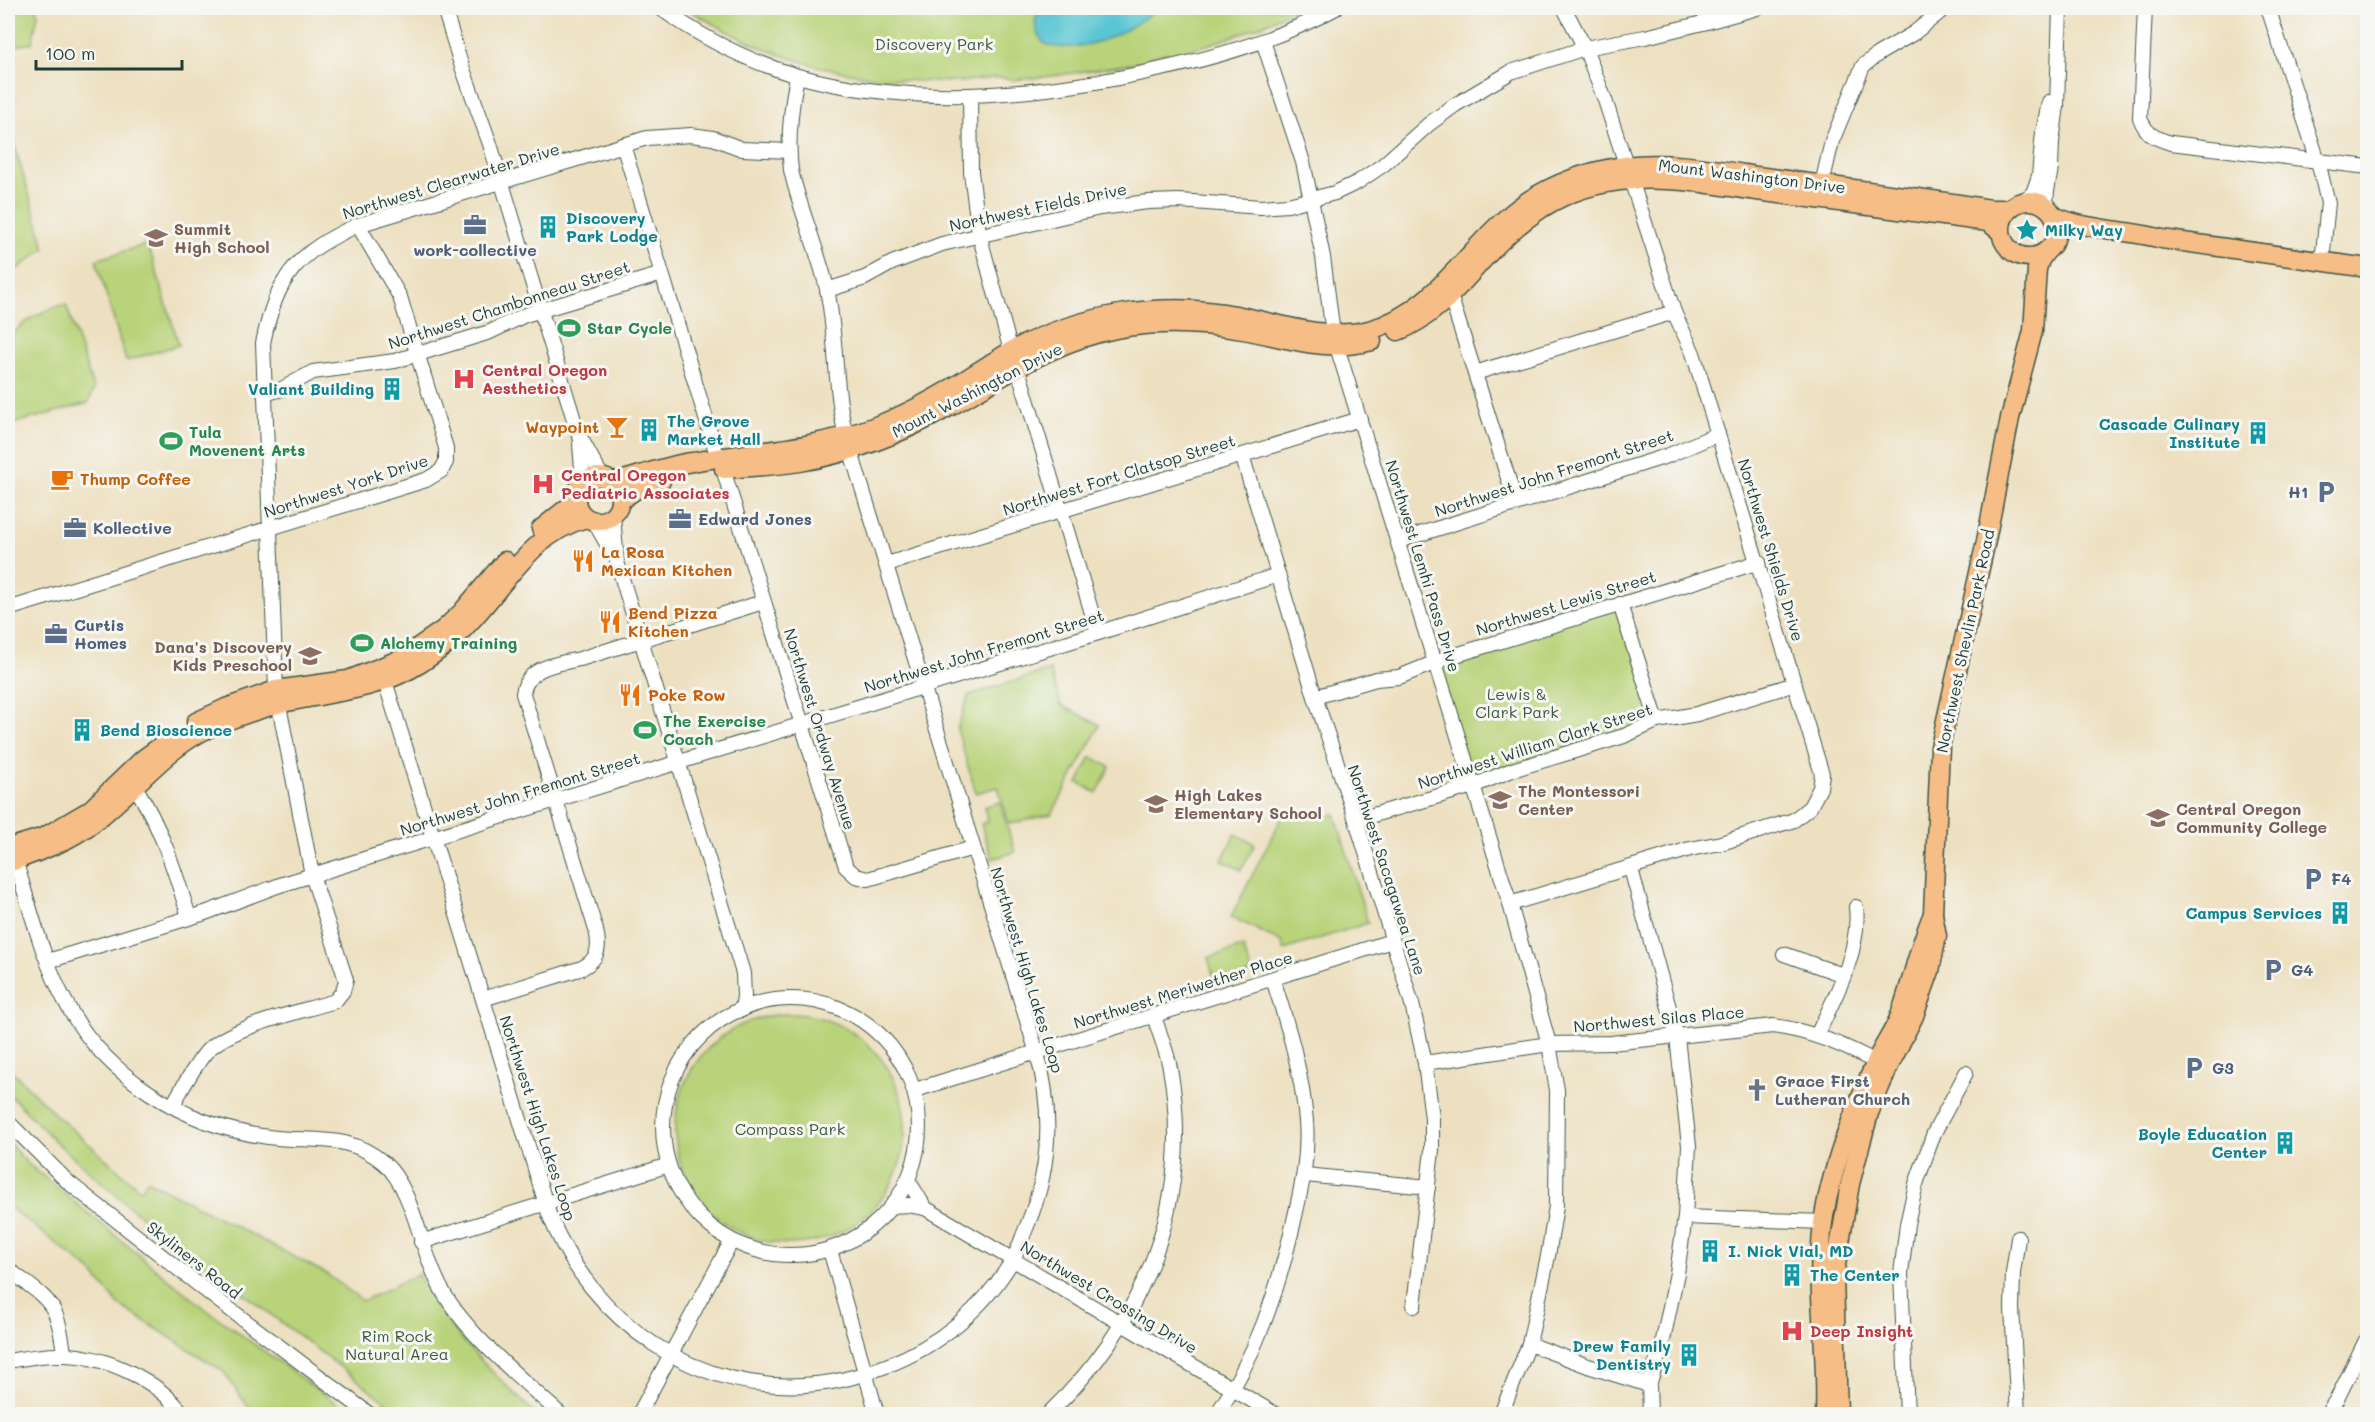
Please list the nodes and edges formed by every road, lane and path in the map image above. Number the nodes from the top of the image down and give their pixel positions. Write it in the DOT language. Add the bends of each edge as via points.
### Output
graph roads {
  1 [pos="444,8"];
  2 [pos="660,8"];
  3 [pos="1336,8"];
  4 [pos="1564,8"];
  5 [pos="1756,8"];
  6 [pos="1945,8"];
  7 [pos="2060,8"];
  8 [pos="2145,8"];
  9 [pos="2268,8"];
  10 [pos="1263,41"];
  11 [pos="1585,48"];
  12 [pos="797,76"];
  13 [pos="2056,77"];
  14 [pos="970,95"];
  15 [pos="623,145"];
  16 [pos="789,151"];
  17 [pos="2318,161"];
  18 [pos="2367,167"];
  19 [pos="1629,173"];
  20 [pos="501,182"];
  21 [pos="1822,184"];
  22 [pos="1312,200"];
  23 [pos="2015,205"];
  24 [pos="2052,213"];
  25 [pos="358,225"];
  26 [pos="2000,231"];
  27 [pos="979,234"];
  28 [pos="2162,239"];
  29 [pos="2051,245"];
  30 [pos="2019,255"];
  31 [pos="2322,262"];
  32 [pos="2367,268"];
  33 [pos="662,274"];
  34 [pos="827,290"];
  35 [pos="1450,295"];
  36 [pos="541,310"];
  37 [pos="1674,312"];
  38 [pos="1336,340"];
  39 [pos="417,355"];
  40 [pos="1014,359"];
  41 [pos="2022,372"];
  42 [pos="1475,373"];
  43 [pos="264,394"];
  44 [pos="1360,419"];
  45 [pos="578,433"];
  46 [pos="1718,434"];
  47 [pos="848,443"];
  48 [pos="1242,455"];
  49 [pos="721,463"];
  50 [pos="608,480"];
  51 [pos="583,482"];
  52 [pos="576,501"];
  53 [pos="1516,503"];
  54 [pos="616,508"];
  55 [pos="1060,510"];
  56 [pos="590,519"];
  57 [pos="269,529"];
  58 [pos="1398,541"];
  59 [pos="617,562"];
  60 [pos="1758,562"];
  61 [pos="887,564"];
  62 [pos="1278,575"];
  63 [pos="763,602"];
  64 [pos="1620,604"];
  65 [pos="8,609"];
  66 [pos="1098,633"];
  67 [pos="640,640"];
  68 [pos="1436,661"];
  69 [pos="385,681"];
  70 [pos="1794,684"];
  71 [pos="924,686"];
  72 [pos="277,697"];
  73 [pos="1315,697"];
  74 [pos="1657,722"];
  75 [pos="801,724"];
  76 [pos="678,762"];
  77 [pos="134,785"];
  78 [pos="1473,786"];
  79 [pos="556,800"];
  80 [pos="1356,820"];
  81 [pos="433,838"];
  82 [pos="973,848"];
  83 [pos="10,857"];
  84 [pos="1631,868"];
  85 [pos="312,875"];
  86 [pos="1510,904"];
  87 [pos="1856,907"];
  88 [pos="189,917"];
  89 [pos="1392,941"];
  90 [pos="1784,954"];
  91 [pos="48,961"];
  92 [pos="743,973"];
  93 [pos="1843,975"];
  94 [pos="1274,979"];
  95 [pos="483,999"];
  96 [pos="768,1002"];
  97 [pos="742,1010"];
  98 [pos="1154,1016"];
  99 [pos="1817,1035"];
  100 [pos="1677,1037"];
  101 [pos="1549,1044"];
  102 [pos="1037,1053"];
  103 [pos="1425,1063"];
  104 [pos="1882,1065"];
  105 [pos="1966,1073"];
  106 [pos="915,1090"];
  107 [pos="172,1106"];
  108 [pos="8,1122"];
  109 [pos="669,1165"];
  110 [pos="1305,1175"];
  111 [pos="908,1180"];
  112 [pos="1428,1187"];
  113 [pos="545,1203"];
  114 [pos="892,1206"];
  115 [pos="925,1208"];
  116 [pos="1685,1217"];
  117 [pos="1823,1222"];
  118 [pos="2018,1238"];
  119 [pos="422,1242"];
  120 [pos="731,1242"];
  121 [pos="830,1250"];
  122 [pos="1013,1259"];
  123 [pos="8,1269"];
  124 [pos="1414,1306"];
  125 [pos="1122,1324"];
  126 [pos="2367,1336"];
  127 [pos="1530,1344"];
  128 [pos="64,1354"];
  129 [pos="669,1355"];
  130 [pos="8,1361"];
  131 [pos="865,1374"];
  132 [pos="1649,1385"];
  133 [pos="1233,1390"];
  134 [pos="183,1414"];
  135 [pos="369,1414"];
  136 [pos="560,1414"];
  137 [pos="639,1414"];
  138 [pos="877,1414"];
  139 [pos="1048,1414"];
  140 [pos="1217,1414"];
  141 [pos="1275,1414"];
  142 [pos="1501,1414"];
  143 [pos="1650,1414"];
  144 [pos="1825,1414"];
  145 [pos="1838,1414"];
  146 [pos="1907,1414"];
  147 [pos="2018,1414"];
  148 [pos="2326,1414"];
  1 -- 20 [label="street"];
  2 -- 12 [label="street" via="712,41"];
  3 -- 10 [label="street"];
  4 -- 11 [label="street, Northwest Shields Drive"];
  5 -- 11 [label="street, Northwest Fields Drive"];
  6 -- 21 [label="street" via="1863,66 1832,141"];
  7 -- 13 [label="street"];
  8 -- 17 [label="street" via="2140,118 2145,132 2170,143"];
  9 -- 17 [label="street"];
  10 -- 14 [label="street" via="1122,78"];
  10 -- 22 [label="street, Northwest Lemhi Pass Drive" via="1295,134"];
  11 -- 19 [label="street, Northwest Shields Drive"];
  11 -- 22 [label="street, Northwest Fields Drive" via="1494,80 1429,124 1358,182"];
  12 -- 14 [label="street" via="880,92"];
  12 -- 16 [label="street, Northwest High Lakes Loop"];
  13 -- 23 [label="street" via="2043,132 2039,176 2033,193"];
  13 -- 24 [label="street" via="2046,201"];
  14 -- 27 [label="street" via="971,172"];
  15 -- 16 [label="street, Northwest Clearwater Drive" via="658,136 691,135 742,149"];
  15 -- 20 [label="street, Northwest Clearwater Drive"];
  15 -- 33 [label="street, Northwest Ordway Avenue"];
  16 -- 34 [label="street, Northwest High Lakes Loop" via="796,191"];
  17 -- 18 [label="street"];
  17 -- 31 [label="street" via="2328,203"];
  19 -- 21 [label="main road, Mount Washington Drive" via="1660,164"];
  19 -- 26 [label="main road, Mount Washington Drive" via="1988,222"];
  19 -- 35 [label="main road, Mount Washington Drive" via="1569,193 1543,208 1494,247"];
  19 -- 37 [label="street, Northwest Shields Drive"];
  19 -- 38 [label="main road, Mount Washington Drive" via="1576,177 1554,186 1505,218 1411,311"];
  20 -- 25 [label="street, Northwest Clearwater Drive"];
  20 -- 36 [label="street"];
  21 -- 23 [label="main road, Mount Washington Drive" via="1991,210"];
  22 -- 27 [label="street, Northwest Fields Drive" via="1261,207 1179,201 1124,205"];
  22 -- 38 [label="street, Northwest Lemhi Pass Drive"];
  23 -- 24 [label="main road" via="2039,202"];
  23 -- 26 [label="main road" via="2001,223"];
  24 -- 28 [label="main road" via="2071,223"];
  24 -- 29 [label="main road" via="2057,224"];
  25 -- 39 [label="street, Northwest York Drive" via="400,297"];
  25 -- 43 [label="street, Northwest Clearwater Drive" via="325,240 304,256 277,294 263,343"];
  26 -- 30 [label="main road" via="2006,245"];
  27 -- 34 [label="street, Northwest Fields Drive" via="914,253 865,278"];
  27 -- 40 [label="street"];
  28 -- 29 [label="main road" via="2070,234"];
  28 -- 31 [label="main road"];
  29 -- 30 [label="main road" via="2033,257"];
  29 -- 41 [label="main road, Northwest Shevlin Park Road" via="2037,269 2033,331"];
  30 -- 41 [label="main road, Northwest Shevlin Park Road" via="2026,275"];
  31 -- 32 [label="main road"];
  33 -- 36 [label="street, Northwest Chambonneau Street"];
  33 -- 49 [label="street, Northwest Ordway Avenue"];
  34 -- 47 [label="street, Northwest High Lakes Loop"];
  35 -- 38 [label="main road, Mount Washington Drive" via="1421,320 1379,339"];
  35 -- 42 [label="street"];
  36 -- 39 [label="street, Northwest Chambonneau Street" via="490,332"];
  36 -- 45 [label="street"];
  37 -- 42 [label="street"];
  37 -- 46 [label="street, Northwest Shields Drive" via="1693,353"];
  38 -- 40 [label="main road, Mount Washington Drive" via="1305,345 1209,325 1150,325 1086,337"];
  38 -- 44 [label="street, Northwest Lemhi Pass Drive"];
  39 -- 43 [label="street, Northwest Chambonneau Street" via="381,364 313,372"];
  39 -- 57 [label="street, Northwest York Drive" via="446,448 441,471 426,480"];
  40 -- 47 [label="main road, Mount Washington Drive" via="931,416 886,437"];
  40 -- 55 [label="street"];
  41 -- 104 [label="main road, Northwest Shevlin Park Road" via="1940,747 1933,914"];
  42 -- 53 [label="street"];
  43 -- 57 [label="street, Northwest Clearwater Drive"];
  44 -- 48 [label="street, Northwest Fort Clatsop Street"];
  44 -- 58 [label="street, Northwest Lemhi Pass Drive"];
  45 -- 50 [label="street"];
  45 -- 51 [label="street"];
  46 -- 53 [label="street, Northwest John Fremont Street" via="1667,456"];
  46 -- 60 [label="street, Northwest Shields Drive"];
  47 -- 49 [label="main road, Mount Washington Drive" via="801,461"];
  47 -- 61 [label="street, Northwest High Lakes Loop"];
  48 -- 55 [label="street, Northwest Fort Clatsop Street"];
  48 -- 62 [label="street, Northwest Sacagawea Lane"];
  49 -- 50 [label="main road, Mount Washington Drive" via="668,466"];
  49 -- 54 [label="main road, Mount Washington Drive" via="635,490"];
  49 -- 63 [label="street, Northwest Ordway Avenue"];
  50 -- 51 [label="main road" via="594,477"];
  50 -- 54 [label="main road" via="619,491"];
  51 -- 52 [label="main road"];
  52 -- 56 [label="main road" via="579,511"];
  52 -- 72 [label="main road" via="516,549 462,612 416,650 348,680"];
  53 -- 58 [label="street, Northwest John Fremont Street"];
  54 -- 56 [label="main road" via="604,520"];
  54 -- 59 [label="street"];
  55 -- 61 [label="street, Northwest Fort Clatsop Street"];
  55 -- 66 [label="street"];
  56 -- 59 [label="street"];
  56 -- 69 [label="main road" via="567,524 538,545 458,635 421,663"];
  57 -- 65 [label="street, Northwest York Drive"];
  57 -- 72 [label="street, Northwest Clearwater Drive"];
  58 -- 68 [label="street, Northwest Lemhi Pass Drive"];
  59 -- 67 [label="street"];
  60 -- 64 [label="street, Northwest Lewis Street"];
  60 -- 70 [label="street, Northwest Shields Drive"];
  61 -- 71 [label="street, Northwest High Lakes Loop"];
  62 -- 66 [label="street, Northwest John Fremont Street"];
  62 -- 73 [label="street, Northwest Sacagawea Lane"];
  63 -- 67 [label="street"];
  63 -- 75 [label="street, Northwest Ordway Avenue"];
  64 -- 68 [label="street, Northwest Lewis Street"];
  64 -- 74 [label="street"];
  66 -- 71 [label="street, Northwest John Fremont Street"];
  67 -- 76 [label="street"];
  67 -- 79 [label="street" via="550,666 528,679 523,694"];
  68 -- 73 [label="street, Northwest Lewis Street" via="1399,676"];
  68 -- 78 [label="street, Northwest Lemhi Pass Drive"];
  69 -- 72 [label="main road" via="359,690"];
  69 -- 81 [label="street, Northwest High Lakes Loop"];
  70 -- 74 [label="street, Northwest William Clark Street"];
  70 -- 84 [label="street, Northwest Shields Drive" via="1822,774 1810,807 1794,820"];
  71 -- 75 [label="street, Northwest John Fremont Street"];
  71 -- 82 [label="street, Northwest High Lakes Loop"];
  72 -- 77 [label="main road" via="199,734"];
  72 -- 83 [label="main road" via="226,708 197,722 143,759 90,810"];
  72 -- 85 [label="street, Northwest Clearwater Drive"];
  73 -- 80 [label="street, Northwest Sacagawea Lane"];
  74 -- 78 [label="street, Northwest William Clark Street"];
  75 -- 76 [label="street, Northwest John Fremont Street"];
  75 -- 82 [label="street, Northwest Ordway Avenue" via="842,860 856,876 878,877"];
  76 -- 79 [label="street, Northwest John Fremont Street"];
  76 -- 92 [label="street"];
  77 -- 83 [label="main road" via="82,831 38,854"];
  77 -- 88 [label="street" via="165,843"];
  78 -- 80 [label="street, Northwest William Clark Street"];
  78 -- 86 [label="street, Northwest Lemhi Pass Drive"];
  79 -- 81 [label="street, Northwest John Fremont Street"];
  79 -- 95 [label="street" via="598,936 597,954 582,968"];
  80 -- 89 [label="street, Northwest Sacagawea Lane"];
  81 -- 85 [label="street, Northwest John Fremont Street"];
  81 -- 95 [label="street, Northwest High Lakes Loop"];
  82 -- 102 [label="street, Northwest High Lakes Loop"];
  83 -- 91 [label="street"];
  84 -- 86 [label="street, Northwest Shields Drive"];
  84 -- 100 [label="street"];
  85 -- 88 [label="street, Northwest John Fremont Street"];
  85 -- 107 [label="street, Northwest Clearwater Drive" via="345,980 343,991 335,1001 235,1032 219,1041 194,1068"];
  86 -- 101 [label="street, Northwest Lemhi Pass Drive"];
  87 -- 93 [label="street" via="1855,936"];
  88 -- 91 [label="street, Northwest John Fremont Street"];
  89 -- 94 [label="street, Northwest Meriwether Place"];
  89 -- 103 [label="street, Northwest Sacagawea Lane"];
  90 -- 93 [label="street"];
  91 -- 107 [label="street" via="65,1003 98,1048 132,1081"];
  92 -- 96 [label="street"];
  92 -- 97 [label="street"];
  93 -- 99 [label="street"];
  94 -- 98 [label="street, Northwest Meriwether Place"];
  94 -- 110 [label="street" via="1299,1068 1306,1123"];
  95 -- 113 [label="street, Northwest High Lakes Loop"];
  96 -- 97 [label="street"];
  96 -- 106 [label="street" via="803,1000 850,1013 874,1030 894,1052"];
  97 -- 109 [label="street" via="699,1037 673,1074 664,1106 663,1139"];
  98 -- 102 [label="street, Northwest Meriwether Place"];
  98 -- 125 [label="street" via="1170,1067 1176,1113 1175,1164 1167,1213 1151,1267"];
  99 -- 100 [label="street, Northwest Silas Place" via="1773,1026"];
  99 -- 104 [label="street, Northwest Silas Place"];
  100 -- 101 [label="street, Northwest Silas Place"];
  100 -- 116 [label="street" via="1689,1146"];
  101 -- 103 [label="street, Northwest Silas Place"];
  101 -- 127 [label="street, Northwest Lemhi Pass Drive" via="1557,1090 1556,1206"];
  102 -- 106 [label="street, Northwest Meriwether Place"];
  102 -- 122 [label="street, Northwest High Lakes Loop" via="1047,1111 1046,1160 1036,1205"];
  103 -- 112 [label="street, Northwest Sacagawea Lane" via="1432,1118"];
  104 -- 117 [label="main road, Northwest Shevlin Park Road" via="1838,1162"];
  104 -- 145 [label="main road, Northwest Shevlin Park Road" via="1859,1149 1834,1277"];
  105 -- 146 [label="street" via="1934,1133 1907,1224 1901,1274"];
  106 -- 111 [label="street" via="920,1134"];
  107 -- 119 [label="street" via="205,1121 258,1136 342,1141 370,1152 386,1164 400,1184"];
  108 -- 135 [label="street, Skyliners Road" via="68,1182"];
  109 -- 113 [label="street"];
  109 -- 120 [label="street" via="695,1213"];
  110 -- 112 [label="street"];
  110 -- 133 [label="street" via="1283,1267 1262,1332"];
  111 -- 114 [label="street"];
  111 -- 115 [label="street, Northwest Crossing Drive"];
  112 -- 124 [label="street, Northwest Sacagawea Lane"];
  113 -- 119 [label="street"];
  113 -- 129 [label="street, Northwest High Lakes Loop" via="567,1251 591,1289 621,1321"];
  114 -- 115 [label="street, Northwest Crossing Drive"];
  114 -- 121 [label="street" via="862,1236"];
  115 -- 122 [label="street, Northwest Crossing Drive"];
  116 -- 117 [label="street"];
  116 -- 132 [label="street" via="1664,1335"];
  117 -- 144 [label="main road, Northwest Shevlin Park Road"];
  118 -- 147 [label="street" via="2012,1308"];
  119 -- 136 [label="street" via="435,1278 456,1311"];
  120 -- 121 [label="street" via="772,1254"];
  120 -- 129 [label="street"];
  121 -- 131 [label="street"];
  122 -- 125 [label="street, Northwest Crossing Drive"];
  122 -- 131 [label="street, Northwest High Lakes Loop" via="988,1293 955,1326 904,1359"];
  123 -- 128 [label="street" via="47,1299 56,1311"];
  125 -- 133 [label="street, Northwest Crossing Drive"];
  125 -- 139 [label="street" via="1085,1376"];
  126 -- 148 [label="street"];
  127 -- 132 [label="street"];
  127 -- 142 [label="street, Northwest Lemhi Pass Drive"];
  128 -- 130 [label="street"];
  128 -- 134 [label="street" via="120,1367 151,1385"];
  129 -- 131 [label="street, Northwest High Lakes Loop" via="719,1374 772,1384 816,1384"];
  129 -- 137 [label="street"];
  131 -- 138 [label="street"];
  132 -- 143 [label="street"];
  133 -- 140 [label="street"];
  133 -- 141 [label="street, Northwest Crossing Drive"];
}
